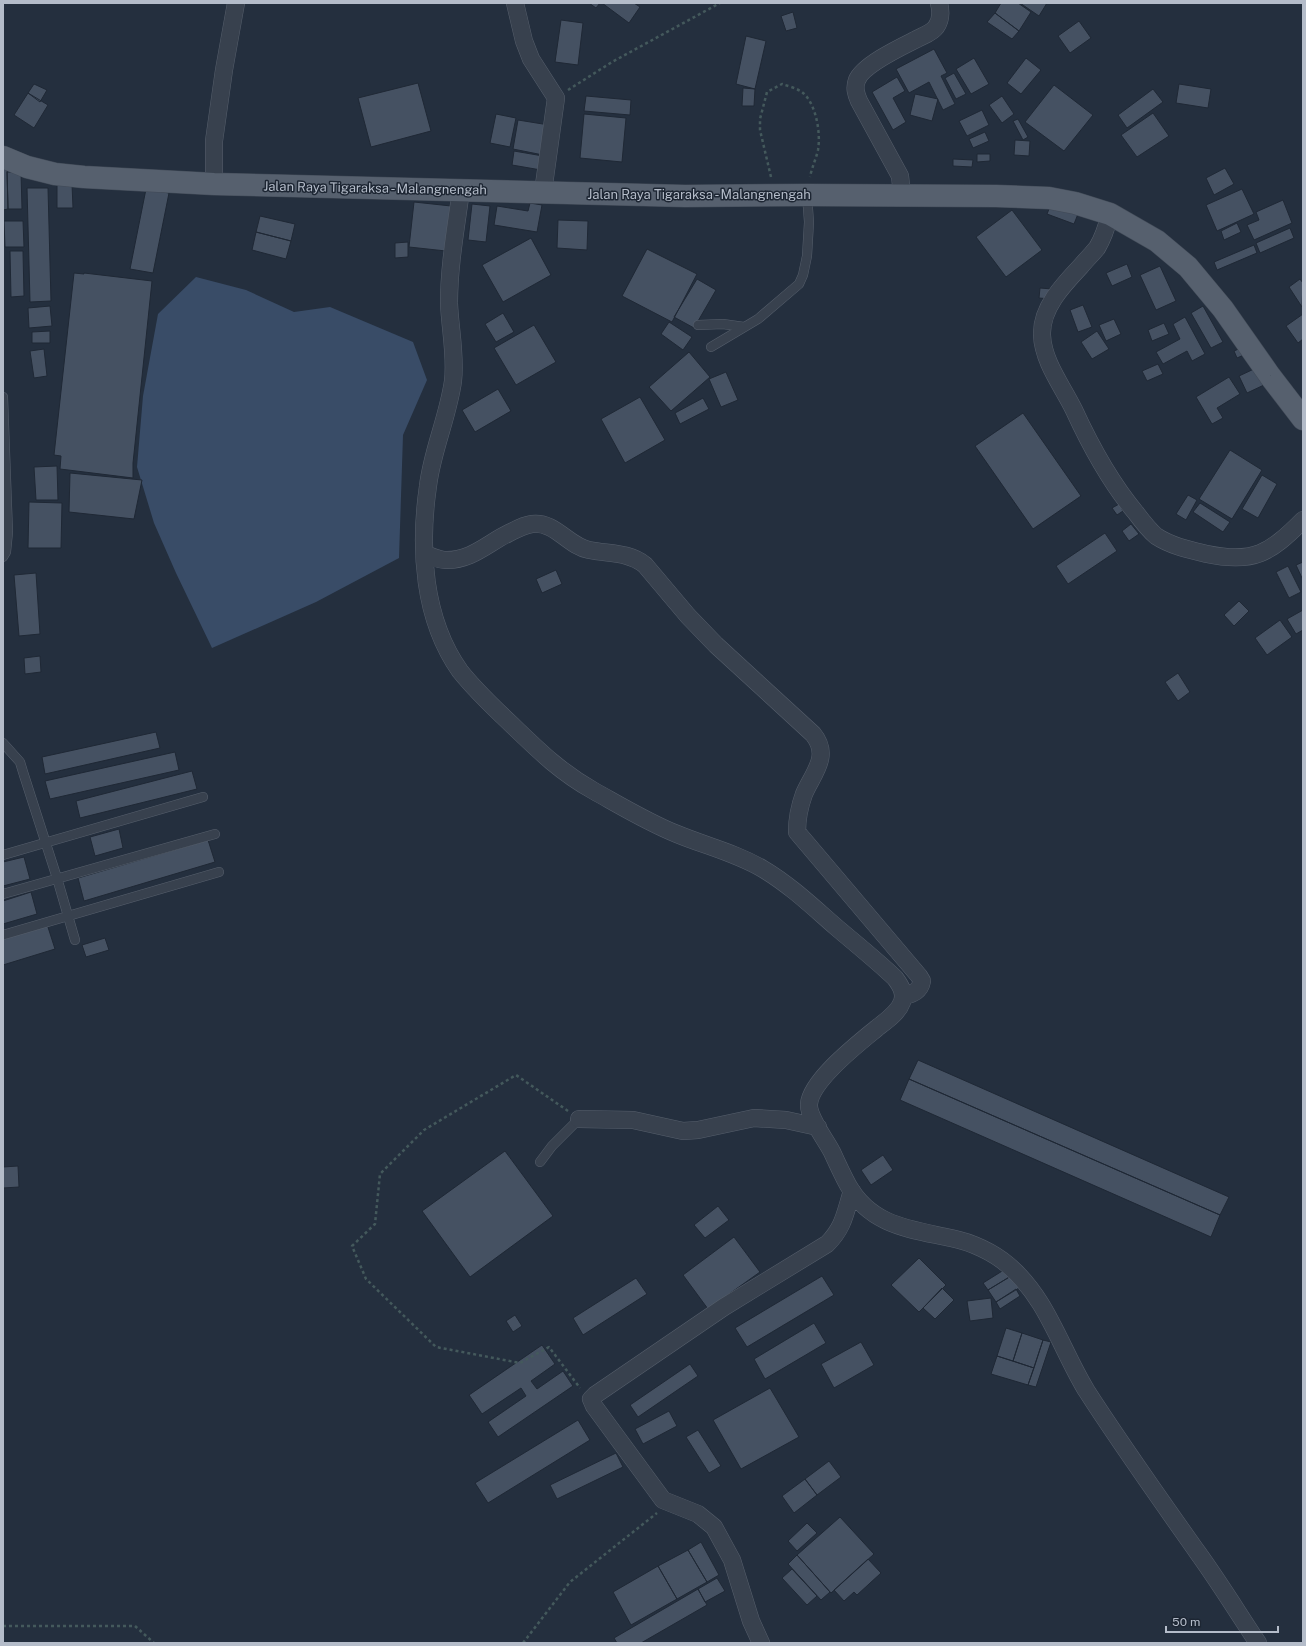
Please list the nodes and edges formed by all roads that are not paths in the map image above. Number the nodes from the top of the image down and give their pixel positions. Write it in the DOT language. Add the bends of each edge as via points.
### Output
graph roads {
  1 [pos="236,3"];
  2 [pos="515,3"];
  3 [pos="939,3"];
  4 [pos="3,157"];
  5 [pos="214,184"];
  6 [pos="461,190"];
  7 [pos="543,192"];
  8 [pos="807,195"];
  9 [pos="902,195"];
  10 [pos="1110,214"];
  11 [pos="698,325"];
  12 [pos="744,327"];
  13 [pos="711,347"];
  14 [pos="3,397"];
  15 [pos="1303,419"];
  16 [pos="1303,520"];
  17 [pos="425,554"];
  18 [pos="3,557"];
  19 [pos="3,743"];
  20 [pos="203,797"];
  21 [pos="215,834"];
  22 [pos="46,843"];
  23 [pos="3,855"];
  24 [pos="219,872"];
  25 [pos="57,878"];
  26 [pos="3,894"];
  27 [pos="67,916"];
  28 [pos="3,935"];
  29 [pos="74,940"];
  30 [pos="904,996"];
  31 [pos="580,1119"];
  32 [pos="818,1127"];
  33 [pos="540,1162"];
  34 [pos="852,1191"];
  35 [pos="761,1643"];
  36 [pos="1258,1643"];
  1 -- 5 [label="street" via="214,141"];
  2 -- 7 [label="street" via="531,59 556,98"];
  3 -- 9 [label="street" via="941,17 936,27 867,69 859,77 856,87 859,101 900,176"];
  4 -- 5 [label="main road, Jalan Raya Tigaraksa - Malangnengah" via="55,174"];
  5 -- 6 [label="main road, Jalan Raya Tigaraksa - Malangnengah"];
  6 -- 7 [label="main road, Jalan Raya Tigaraksa - Malangnengah"];
  6 -- 17 [label="street" via="450,269 453,381 428,484 423,528"];
  7 -- 8 [label="main road, Jalan Raya Tigaraksa - Malangnengah" via="685,196"];
  8 -- 9 [label="main road, Jalan Raya Tigaraksa - Malangnengah"];
  8 -- 12 [label="lane" via="808,243 801,279 795,288 764,315"];
  9 -- 10 [label="main road, Jalan Raya Tigaraksa - Malangnengah" via="1049,198"];
  10 -- 15 [label="main road, Jalan Raya Tigaraksa - Malangnengah" via="1157,241 1188,267 1223,309"];
  10 -- 16 [label="street" via="1096,249 1072,276 1046,312 1042,336 1051,366 1110,479 1155,535 1168,543 1207,554 1236,558 1263,553"];
  11 -- 12 [label="lane" via="723,324"];
  12 -- 13 [label="lane"];
  14 -- 18 [label="lane" via="8,532"];
  17 -- 30 [label="street" via="426,578 438,631 459,669 542,754 576,780 643,817 764,869 886,969 901,987"];
  17 -- 30 [label="street" via="444,560 468,557 520,527 538,524 552,528 583,548 628,556 645,565 688,616 817,739 822,754 802,801 797,832 919,976 922,981 921,987 914,994"];
  19 -- 22 [label="lane" via="20,762"];
  20 -- 22 [label="lane"];
  21 -- 25 [label="lane"];
  22 -- 23 [label="lane"];
  22 -- 25 [label="lane"];
  24 -- 27 [label="lane"];
  25 -- 26 [label="lane"];
  25 -- 27 [label="lane"];
  27 -- 28 [label="lane"];
  27 -- 29 [label="lane"];
  30 -- 32 [label="street" via="893,1015 841,1060 813,1092 809,1105"];
  31 -- 32 [label="street" via="634,1120 683,1131 754,1118 786,1120"];
  31 -- 33 [label="lane" via="552,1146"];
  32 -- 34 [label="street"];
  34 -- 35 [label="street" via="838,1233 827,1244 724,1307 592,1397 592,1402 659,1496 669,1504 698,1514 714,1527 732,1560 751,1621"];
  34 -- 36 [label="street" via="865,1208 889,1222 916,1231 953,1238 981,1248 1005,1262 1027,1283 1046,1311 1085,1387 1122,1446 1200,1555"];
}
